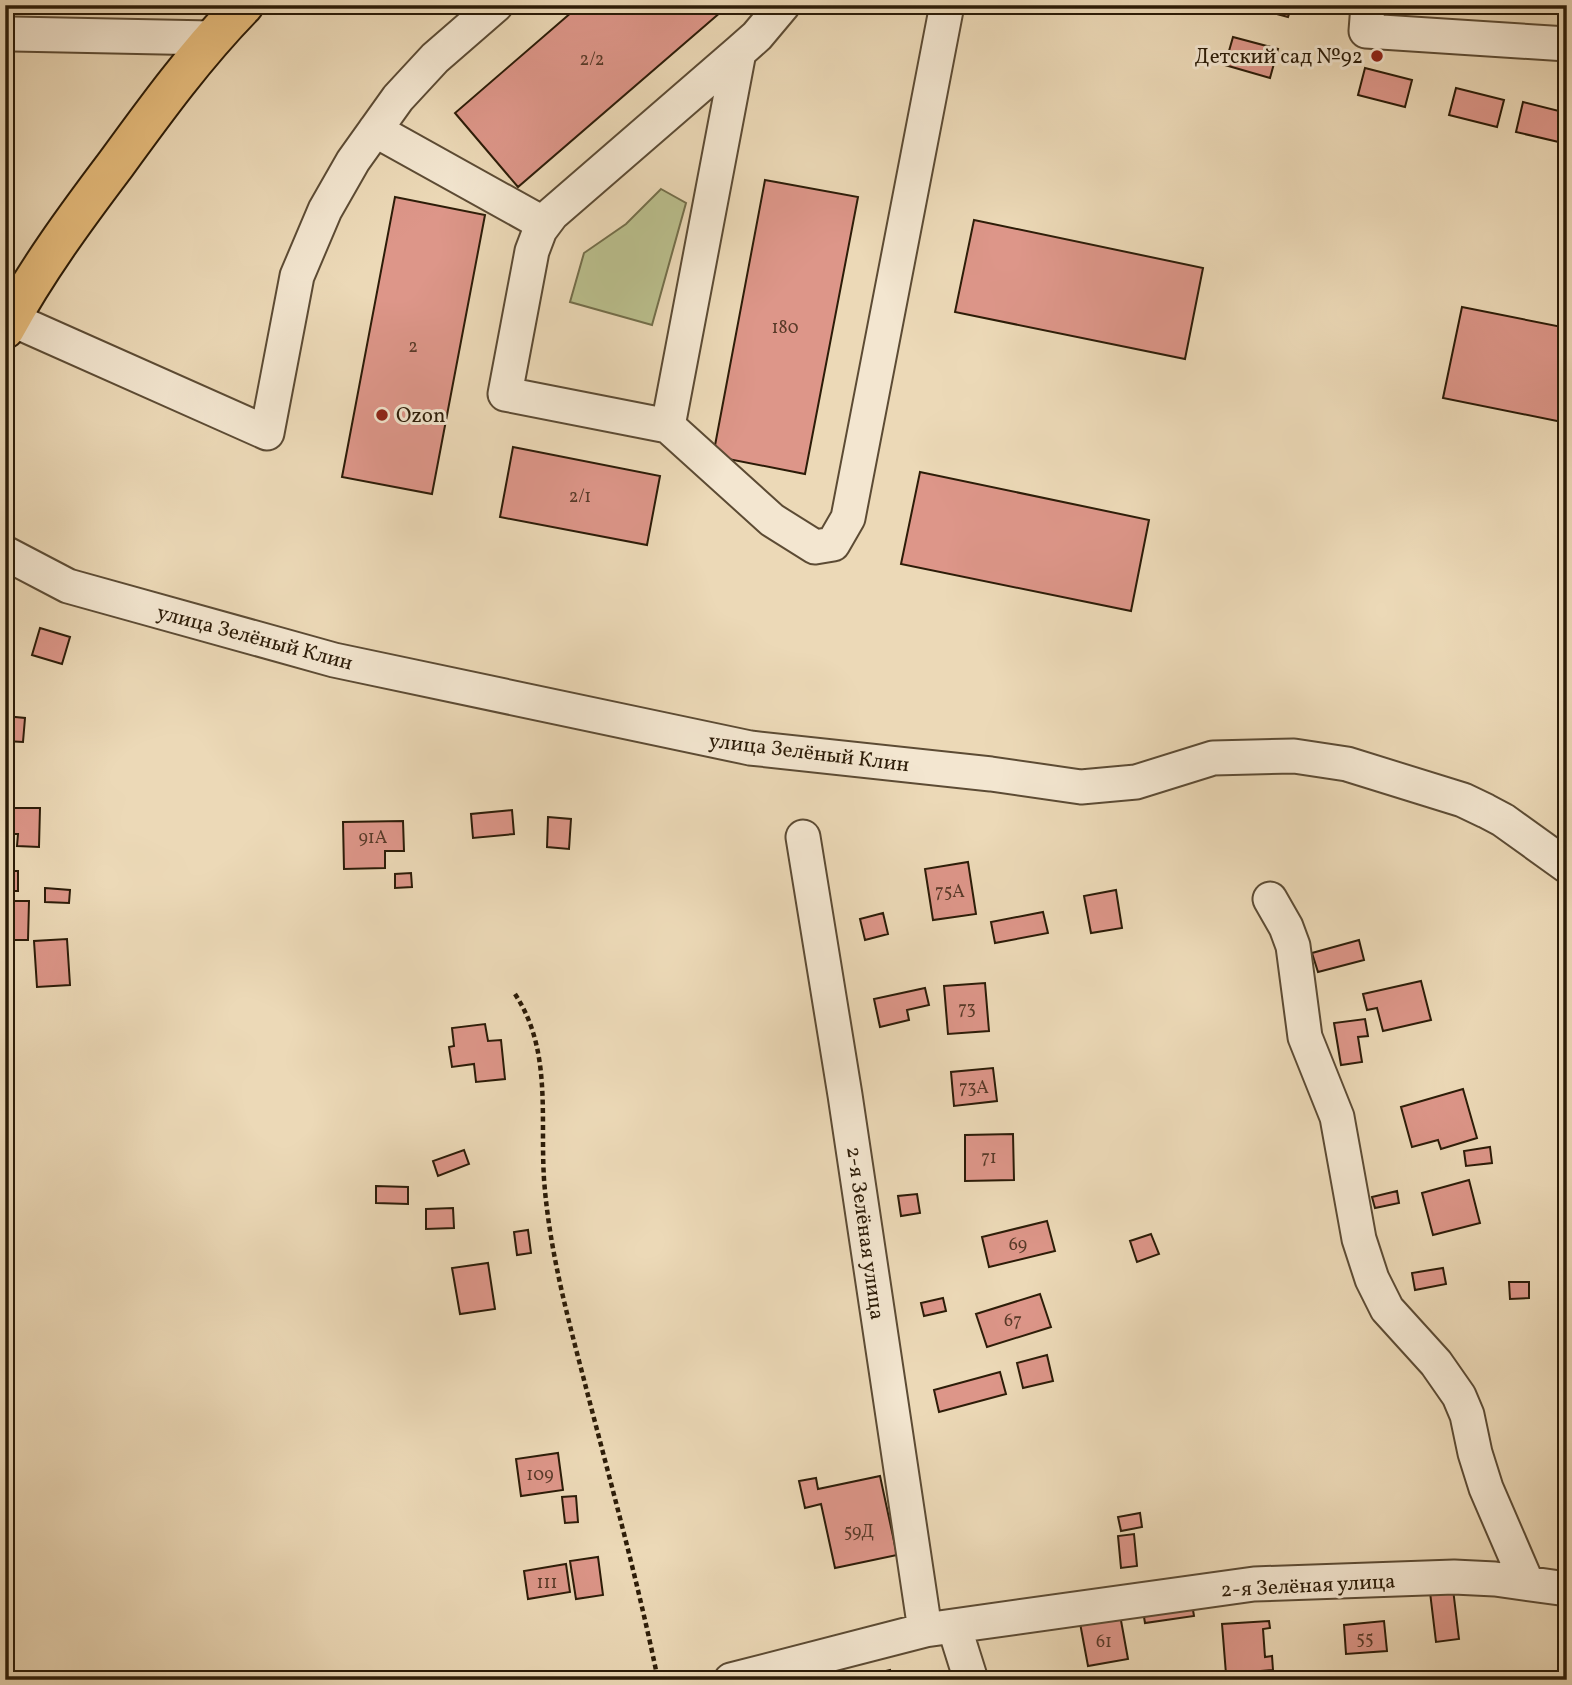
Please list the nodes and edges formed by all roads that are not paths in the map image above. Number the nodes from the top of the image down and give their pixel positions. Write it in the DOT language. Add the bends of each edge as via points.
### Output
graph roads {
  1 [pos="244,5"];
  2 [pos="496,5"];
  3 [pos="783,5"];
  4 [pos="1368,5"];
  5 [pos="946,10"];
  6 [pos="12,32"];
  7 [pos="212,38"];
  8 [pos="1567,44"];
  9 [pos="739,52"];
  10 [pos="375,130"];
  11 [pos="544,224"];
  12 [pos="8,324"];
  13 [pos="668,426"];
  14 [pos="5,553"];
  15 [pos="803,837"];
  16 [pos="1567,866"];
  17 [pos="1270,899"];
  18 [pos="1527,1583"];
  19 [pos="1567,1588"];
  20 [pos="940,1628"];
  21 [pos="790,1672"];
  22 [pos="731,1680"];
  23 [pos="971,1680"];
  1 -- 7 [label="main road"];
  2 -- 10 [label="street" via="435,58"];
  3 -- 9 [label="street"];
  4 -- 8 [label="street" via="1366,31"];
  5 -- 13 [label="street" via="848,518 833,544 816,547 772,520"];
  6 -- 7 [label="street"];
  7 -- 12 [label="main road" via="55,246"];
  9 -- 11 [label="street"];
  9 -- 13 [label="street"];
  10 -- 11 [label="street"];
  10 -- 12 [label="street" via="325,210 297,276 267,433"];
  11 -- 13 [label="street" via="529,264 505,394"];
  14 -- 16 [label="street, улица Зелёный Клин" via="68,586 334,660 751,748 1081,787 1136,782 1213,758 1294,756 1347,764 1463,800 1503,820"];
  15 -- 20 [label="street, 2-я Зелёная улица"];
  17 -- 18 [label="street" via="1293,946 1305,1037 1337,1117 1359,1239 1372,1279 1387,1309 1459,1395 1483,1478"];
  18 -- 19 [label="street, 2-я Зелёная улица"];
  18 -- 20 [label="street, 2-я Зелёная улица" via="1454,1577 1254,1584"];
  20 -- 21 [label="street, 2-я Зелёная улица"];
  20 -- 23 [label="street"];
  21 -- 22 [label="street, 2-я Зелёная улица"];
}
